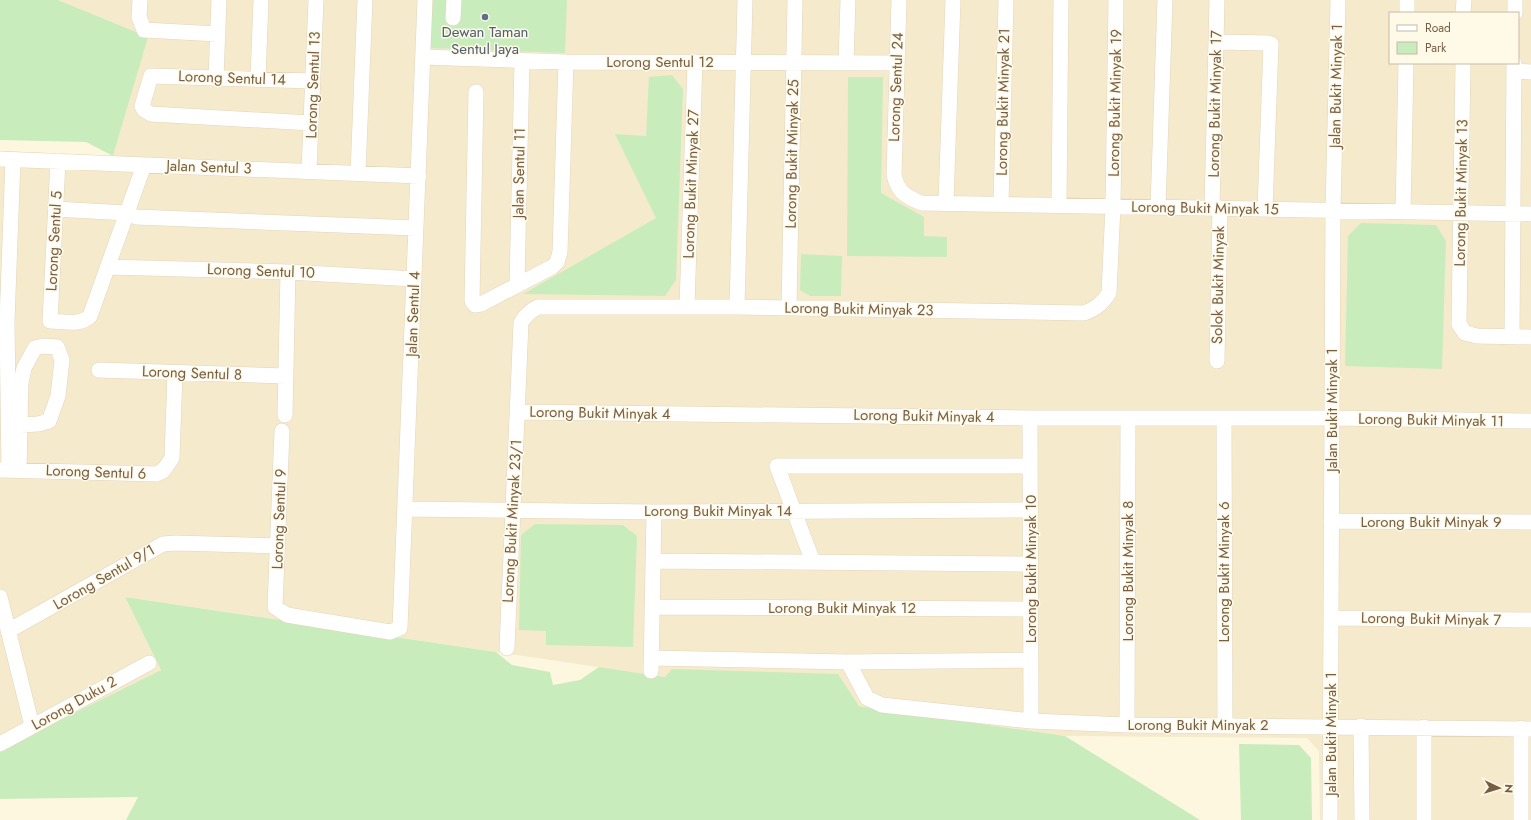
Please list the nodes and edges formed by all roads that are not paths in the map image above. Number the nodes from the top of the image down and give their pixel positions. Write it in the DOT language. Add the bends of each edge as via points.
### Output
graph roads {
  1 [pos="140,0"];
  2 [pos="219,0"];
  3 [pos="261,0"];
  4 [pos="316,0"];
  5 [pos="365,0"];
  6 [pos="425,0"];
  7 [pos="454,0"];
  8 [pos="745,0"];
  9 [pos="796,0"];
  10 [pos="848,0"];
  11 [pos="899,0"];
  12 [pos="954,0"];
  13 [pos="1006,0"];
  14 [pos="1061,0"];
  15 [pos="1116,0"];
  16 [pos="1165,0"];
  17 [pos="1217,0"];
  18 [pos="1338,0"];
  19 [pos="1407,0"];
  20 [pos="1464,0"];
  21 [pos="1515,0"];
  22 [pos="1407,12"];
  23 [pos="1463,12"];
  24 [pos="1515,12"];
  25 [pos="453,18"];
  26 [pos="218,34"];
  27 [pos="1216,42"];
  28 [pos="423,57"];
  29 [pos="522,61"];
  30 [pos="566,62"];
  31 [pos="695,62"];
  32 [pos="744,62"];
  33 [pos="794,63"];
  34 [pos="846,63"];
  35 [pos="897,63"];
  36 [pos="1406,64"];
  37 [pos="1463,64"];
  38 [pos="1514,67"];
  39 [pos="1531,72"];
  40 [pos="216,78"];
  41 [pos="258,79"];
  42 [pos="313,81"];
  43 [pos="476,92"];
  44 [pos="311,123"];
  45 [pos="6,159"];
  46 [pos="58,161"];
  47 [pos="144,165"];
  48 [pos="310,171"];
  49 [pos="358,173"];
  50 [pos="894,175"];
  51 [pos="419,176"];
  52 [pos="946,203"];
  53 [pos="1000,204"];
  54 [pos="1059,205"];
  55 [pos="1113,206"];
  56 [pos="1158,207"];
  57 [pos="1216,208"];
  58 [pos="55,209"];
  59 [pos="1265,209"];
  60 [pos="1332,210"];
  61 [pos="1403,212"];
  62 [pos="127,213"];
  63 [pos="1461,213"];
  64 [pos="1512,214"];
  65 [pos="1531,214"];
  66 [pos="416,228"];
  67 [pos="108,267"];
  68 [pos="288,272"];
  69 [pos="414,279"];
  70 [pos="517,285"];
  71 [pos="687,306"];
  72 [pos="737,307"];
  73 [pos="789,308"];
  74 [pos="3,321"];
  75 [pos="521,323"];
  76 [pos="1512,337"];
  77 [pos="1531,337"];
  78 [pos="1217,362"];
  79 [pos="99,370"];
  80 [pos="175,373"];
  81 [pos="286,376"];
  82 [pos="517,412"];
  83 [pos="285,415"];
  84 [pos="1030,418"];
  85 [pos="1128,418"];
  86 [pos="1224,418"];
  87 [pos="1332,418"];
  88 [pos="1531,421"];
  89 [pos="20,425"];
  90 [pos="282,431"];
  91 [pos="1030,466"];
  92 [pos="9,470"];
  93 [pos="405,508"];
  94 [pos="513,510"];
  95 [pos="1030,510"];
  96 [pos="794,511"];
  97 [pos="654,512"];
  98 [pos="1331,521"];
  99 [pos="1531,522"];
  100 [pos="278,546"];
  101 [pos="653,561"];
  102 [pos="813,562"];
  103 [pos="1030,564"];
  104 [pos="0,598"];
  105 [pos="652,607"];
  106 [pos="275,608"];
  107 [pos="1031,609"];
  108 [pos="1331,618"];
  109 [pos="1531,620"];
  110 [pos="8,631"];
  111 [pos="507,648"];
  112 [pos="1031,660"];
  113 [pos="149,662"];
  114 [pos="848,662"];
  115 [pos="1031,721"];
  116 [pos="1127,725"];
  117 [pos="1225,725"];
  118 [pos="32,726"];
  119 [pos="1331,726"];
  120 [pos="1361,726"];
  121 [pos="1424,727"];
  122 [pos="1526,728"];
  123 [pos="0,744"];
  124 [pos="1330,820"];
  125 [pos="1362,820"];
  126 [pos="1424,820"];
  127 [pos="1521,820"];
  1 -- 26 [label="street" via="139,17 144,30"];
  2 -- 26 [label="street"];
  3 -- 41 [label="street"];
  4 -- 42 [label="street, Lorong Sentul 13"];
  5 -- 49 [label="street"];
  6 -- 28 [label="street, Jalan Sentul 4"];
  7 -- 25 [label="street"];
  8 -- 32 [label="street"];
  9 -- 33 [label="street, Lorong Bukit Minyak 25"];
  10 -- 34 [label="street"];
  11 -- 35 [label="street, Lorong Sentul 24"];
  12 -- 52 [label="street"];
  13 -- 53 [label="street, Lorong Bukit Minyak 21"];
  14 -- 54 [label="street"];
  15 -- 55 [label="street, Lorong Bukit Minyak 19"];
  16 -- 56 [label="street"];
  17 -- 27 [label="street, Lorong Bukit Minyak 17"];
  18 -- 60 [label="street, Jalan Bukit Minyak 1"];
  19 -- 22 [label="street"];
  20 -- 23 [label="street"];
  21 -- 24 [label="street"];
  26 -- 40 [label="street"];
  27 -- 57 [label="street, Lorong Bukit Minyak 17"];
  27 -- 59 [label="street" via="1271,44"];
  28 -- 29 [label="street, Lorong Sentul 12"];
  28 -- 51 [label="street, Jalan Sentul 4"];
  29 -- 30 [label="street, Lorong Sentul 12"];
  29 -- 70 [label="street, Jalan Sentul 11"];
  30 -- 31 [label="street, Lorong Sentul 12"];
  30 -- 70 [label="street" via="560,252 557,262 552,267"];
  31 -- 32 [label="street, Lorong Sentul 12"];
  31 -- 71 [label="street, Lorong Bukit Minyak 27"];
  32 -- 33 [label="street, Lorong Sentul 12"];
  32 -- 72 [label="street"];
  33 -- 34 [label="street, Lorong Sentul 12"];
  33 -- 73 [label="street, Lorong Bukit Minyak 25"];
  34 -- 35 [label="street, Lorong Sentul 12"];
  35 -- 50 [label="street, Lorong Sentul 24"];
  36 -- 61 [label="street"];
  37 -- 63 [label="street, Lorong Bukit Minyak 13"];
  38 -- 39 [label="street"];
  38 -- 64 [label="street"];
  40 -- 41 [label="street, Lorong Sentul 14"];
  40 -- 44 [label="street, Lorong Sentul 14" via="151,76 142,106 151,114"];
  41 -- 42 [label="street, Lorong Sentul 14"];
  42 -- 44 [label="street, Lorong Sentul 13"];
  43 -- 70 [label="street" via="472,301 475,305 481,304"];
  44 -- 48 [label="street, Lorong Sentul 13"];
  45 -- 46 [label="street, Jalan Sentul 3"];
  45 -- 74 [label="street"];
  46 -- 47 [label="street, Jalan Sentul 3"];
  46 -- 58 [label="street, Lorong Sentul 5"];
  47 -- 48 [label="street, Jalan Sentul 3"];
  47 -- 62 [label="street"];
  48 -- 49 [label="street, Jalan Sentul 3"];
  49 -- 51 [label="street, Jalan Sentul 3"];
  50 -- 52 [label="street, Lorong Bukit Minyak 15" via="897,187 908,198 921,203"];
  51 -- 66 [label="street, Jalan Sentul 4"];
  52 -- 53 [label="street, Lorong Bukit Minyak 15"];
  53 -- 54 [label="street, Lorong Bukit Minyak 15"];
  54 -- 55 [label="street, Lorong Bukit Minyak 15"];
  55 -- 56 [label="street, Lorong Bukit Minyak 15"];
  55 -- 73 [label="street, Lorong Bukit Minyak 23" via="1108,293 1095,309 1084,313"];
  56 -- 57 [label="street, Lorong Bukit Minyak 15"];
  57 -- 59 [label="street, Lorong Bukit Minyak 15"];
  57 -- 78 [label="street, Solok Bukit Minyak"];
  58 -- 62 [label="street"];
  58 -- 67 [label="street, Lorong Sentul 5" via="50,321 86,320 90,316"];
  59 -- 60 [label="street, Lorong Bukit Minyak 15"];
  60 -- 61 [label="street, Lorong Bukit Minyak 15"];
  60 -- 87 [label="street, Jalan Bukit Minyak 1"];
  61 -- 63 [label="street, Lorong Bukit Minyak 15"];
  62 -- 66 [label="street" via="136,217"];
  62 -- 67 [label="street"];
  63 -- 64 [label="street, Lorong Bukit Minyak 15"];
  63 -- 76 [label="street, Lorong Bukit Minyak 13" via="1459,324 1466,333 1477,336"];
  64 -- 65 [label="street, Lorong Bukit Minyak 15"];
  64 -- 76 [label="street"];
  66 -- 69 [label="street, Jalan Sentul 4"];
  67 -- 68 [label="street, Lorong Sentul 10"];
  68 -- 69 [label="street, Lorong Sentul 10"];
  68 -- 81 [label="street"];
  69 -- 93 [label="street, Jalan Sentul 4"];
  71 -- 72 [label="street, Lorong Bukit Minyak 23"];
  71 -- 75 [label="street, Lorong Bukit Minyak 23" via="538,307 524,316"];
  72 -- 73 [label="street, Lorong Bukit Minyak 23"];
  74 -- 92 [label="street"];
  75 -- 82 [label="street, Lorong Bukit Minyak 23/1"];
  76 -- 77 [label="street"];
  79 -- 80 [label="street, Lorong Sentul 8"];
  80 -- 81 [label="street, Lorong Sentul 8"];
  80 -- 92 [label="street, Lorong Sentul 6" via="172,458 163,471 156,474"];
  81 -- 83 [label="street"];
  82 -- 84 [label="street, Lorong Bukit Minyak 4"];
  82 -- 94 [label="street, Lorong Bukit Minyak 23/1"];
  84 -- 85 [label="street, Lorong Bukit Minyak 4"];
  84 -- 91 [label="street, Lorong Bukit Minyak 10"];
  85 -- 86 [label="street, Lorong Bukit Minyak 4"];
  85 -- 116 [label="street, Lorong Bukit Minyak 8"];
  86 -- 87 [label="street, Lorong Bukit Minyak 4"];
  86 -- 117 [label="street, Lorong Bukit Minyak 6"];
  87 -- 88 [label="street, Lorong Bukit Minyak 11"];
  87 -- 98 [label="street, Jalan Bukit Minyak 1"];
  89 -- 89 [label="street" via="24,368 35,348 57,347 62,360 58,396 49,421"];
  89 -- 92 [label="street"];
  90 -- 100 [label="street, Lorong Sentul 9"];
  91 -- 95 [label="street, Lorong Bukit Minyak 10"];
  91 -- 96 [label="street" via="777,466"];
  93 -- 94 [label="street, Lorong Bukit Minyak 14"];
  93 -- 106 [label="street, Jalan Sentul 4" via="400,628 390,632 375,630 286,615"];
  94 -- 97 [label="street, Lorong Bukit Minyak 14"];
  94 -- 111 [label="street, Lorong Bukit Minyak 23/1"];
  95 -- 96 [label="street, Lorong Bukit Minyak 14"];
  95 -- 103 [label="street, Lorong Bukit Minyak 10"];
  96 -- 97 [label="street, Lorong Bukit Minyak 14"];
  96 -- 102 [label="street"];
  97 -- 101 [label="street"];
  98 -- 99 [label="street, Lorong Bukit Minyak 9"];
  98 -- 108 [label="street, Jalan Bukit Minyak 1"];
  100 -- 106 [label="street, Lorong Sentul 9"];
  100 -- 110 [label="street, Lorong Sentul 9/1" via="163,544"];
  101 -- 102 [label="street"];
  101 -- 105 [label="street"];
  102 -- 103 [label="street"];
  103 -- 107 [label="street, Lorong Bukit Minyak 10"];
  104 -- 110 [label="street"];
  105 -- 107 [label="street, Lorong Bukit Minyak 12"];
  105 -- 114 [label="street" via="652,665"];
  107 -- 112 [label="street, Lorong Bukit Minyak 10"];
  108 -- 109 [label="street, Lorong Bukit Minyak 7"];
  108 -- 119 [label="street, Jalan Bukit Minyak 1"];
  110 -- 118 [label="street"];
  112 -- 114 [label="street"];
  112 -- 115 [label="street, Lorong Bukit Minyak 10"];
  113 -- 118 [label="street, Lorong Duku 2"];
  114 -- 115 [label="street, Lorong Bukit Minyak 2" via="866,698 882,705"];
  115 -- 116 [label="street, Lorong Bukit Minyak 2"];
  116 -- 117 [label="street, Lorong Bukit Minyak 2"];
  117 -- 119 [label="street, Lorong Bukit Minyak 2"];
  118 -- 123 [label="street, Lorong Duku 2"];
  119 -- 120 [label="street, Lorong Bukit Minyak 2"];
  119 -- 124 [label="street, Jalan Bukit Minyak 1"];
  120 -- 121 [label="street, Lorong Bukit Minyak 2"];
  120 -- 125 [label="street"];
  121 -- 122 [label="street, Lorong Bukit Minyak 2"];
  121 -- 126 [label="street"];
  122 -- 127 [label="street"];
}
